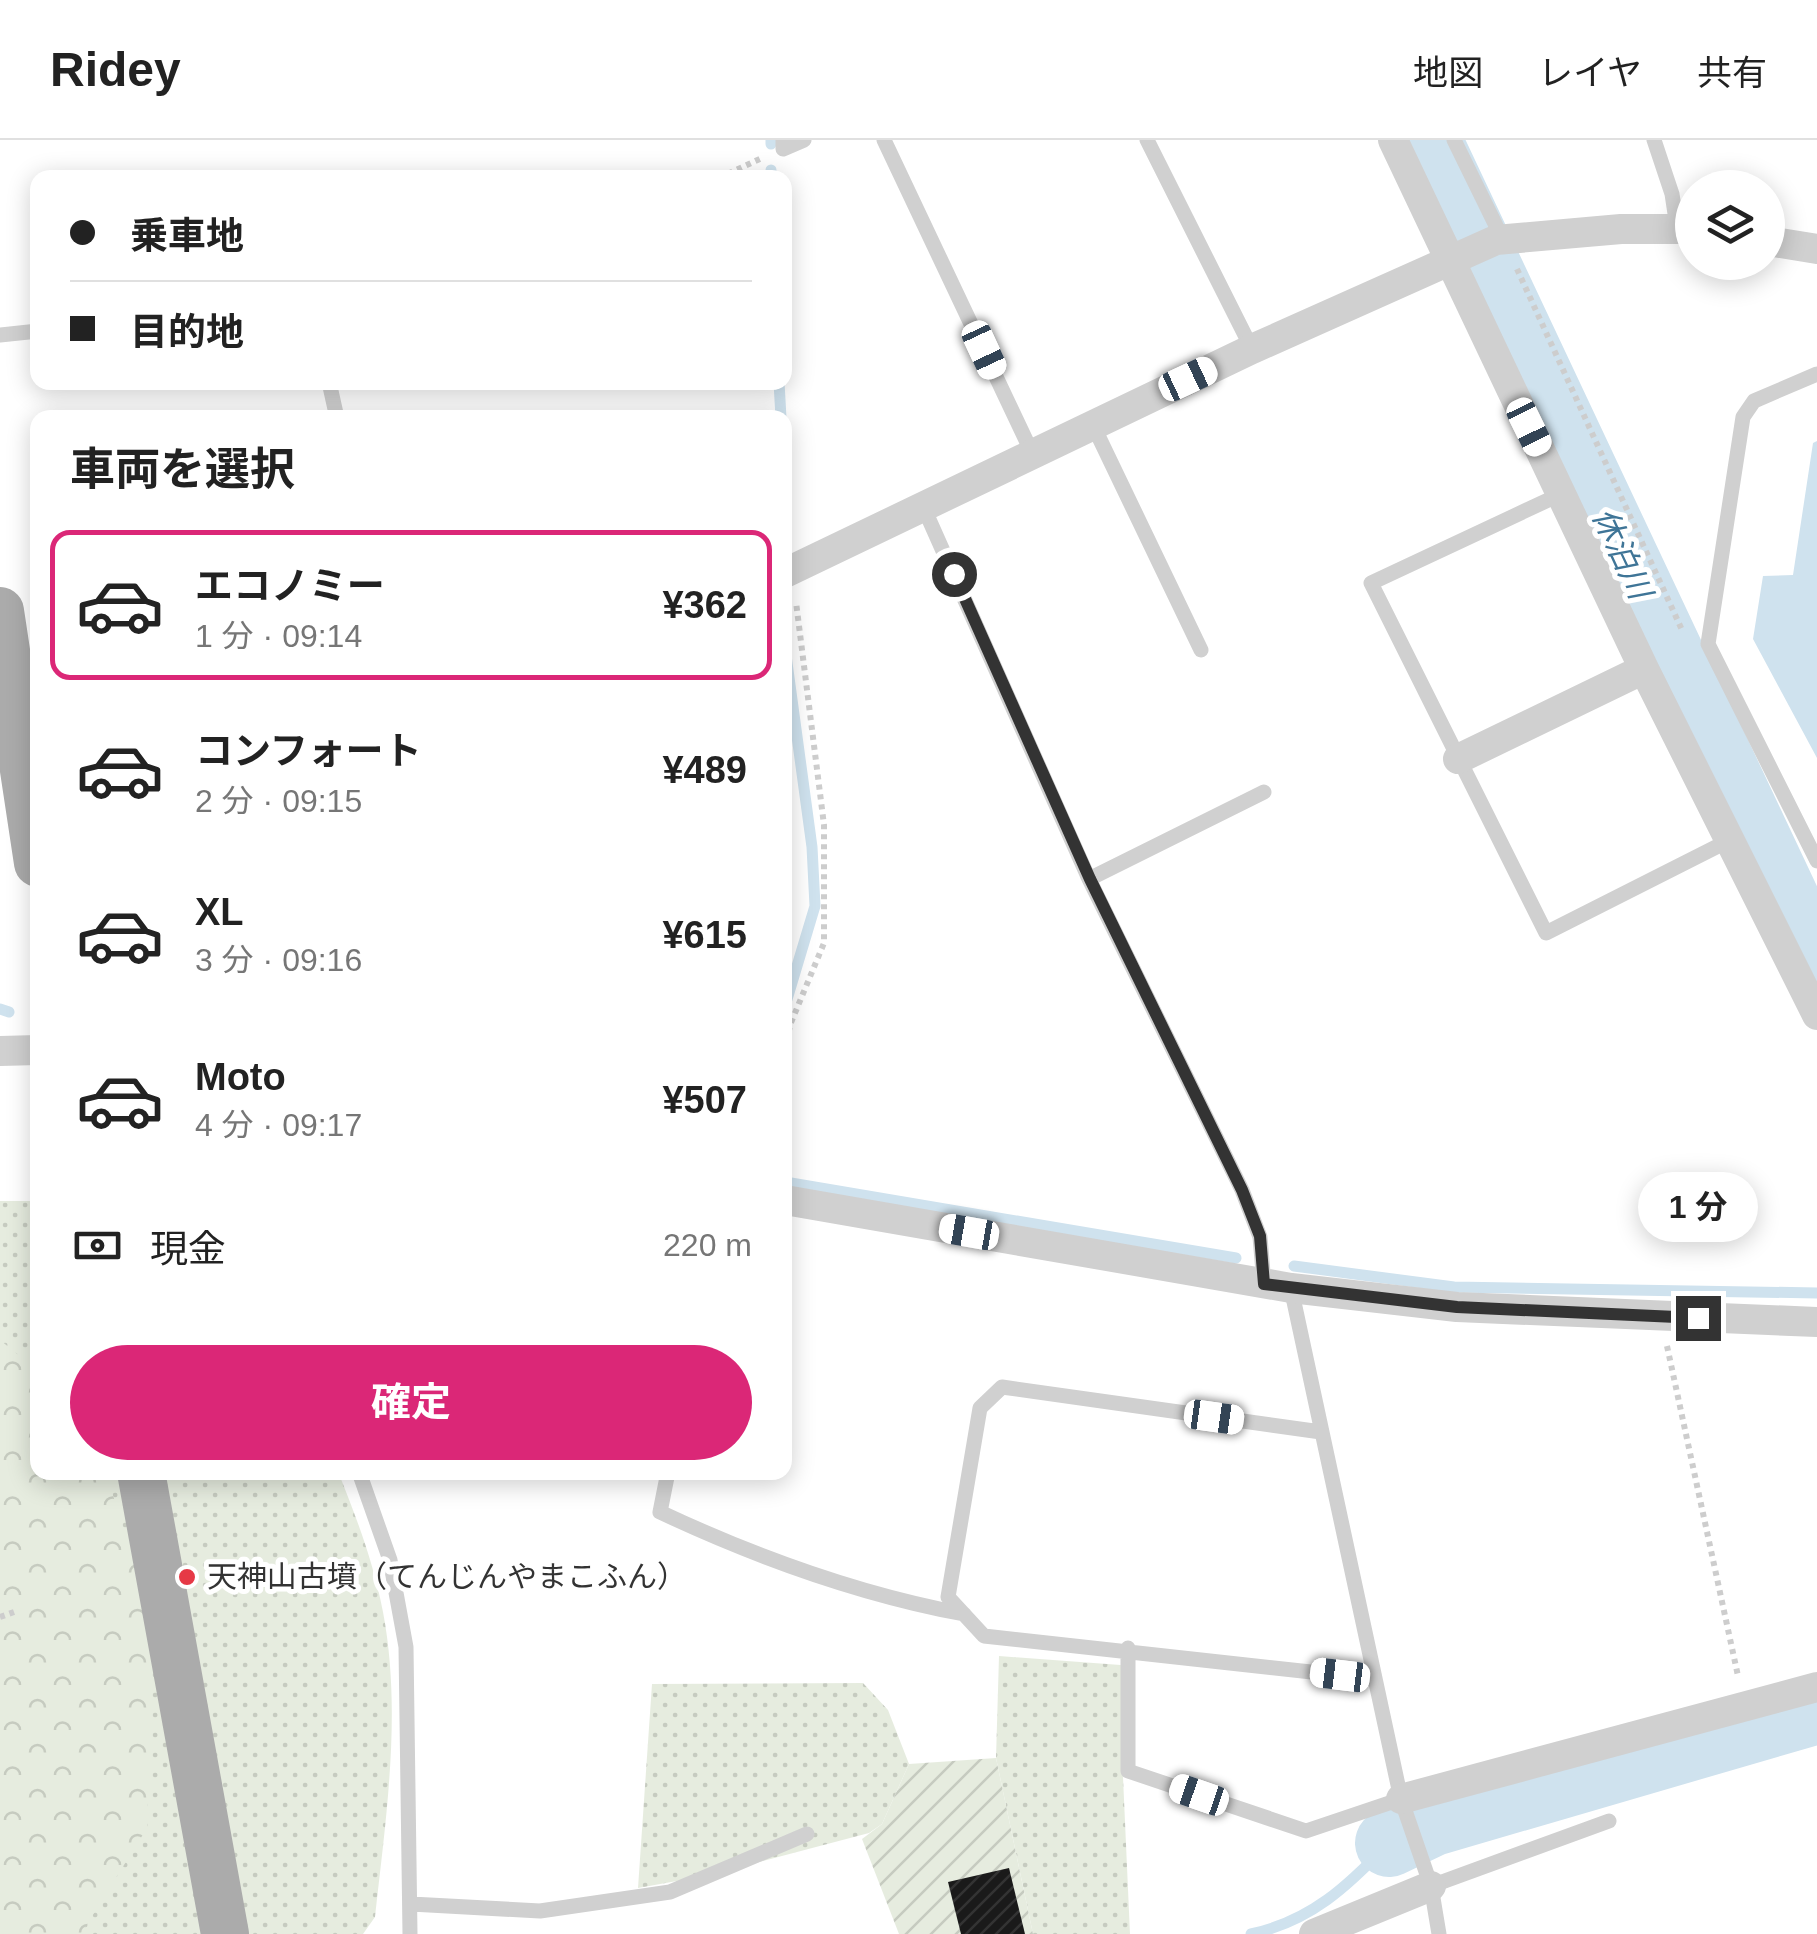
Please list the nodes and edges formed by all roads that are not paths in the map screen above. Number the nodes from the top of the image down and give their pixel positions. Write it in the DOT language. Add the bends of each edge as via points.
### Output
graph roads {
  1 [pos="804,140"];
  2 [pos="884,140"];
  3 [pos="1146,140"];
  4 [pos="1393,140"];
  5 [pos="1454,140"];
  6 [pos="1654,140"];
  7 [pos="783,144"];
  8 [pos="1675,202"];
  9 [pos="1675,229"];
  10 [pos="1500,240"];
  11 [pos="1785,244"];
  12 [pos="1817,249"];
  13 [pos="1455,258"];
  14 [pos="30,332"];
  15 [pos="0,335"];
  16 [pos="1252,349"];
  17 [pos="1817,374"];
  18 [pos="1092,425"];
  19 [pos="1034,456"];
  20 [pos="1561,494"];
  21 [pos="922,506"];
  22 [pos="792,570"];
  23 [pos="0,612"];
  24 [pos="1201,650"];
  25 [pos="23,663"];
  26 [pos="1644,669"];
  27 [pos="30,756"];
  28 [pos="1458,759"];
  29 [pos="1264,792"];
  30 [pos="1730,840"];
  31 [pos="1817,861"];
  32 [pos="1090,879"];
  33 [pos="1817,1015"];
  34 [pos="30,1050"];
  35 [pos="0,1051"];
  36 [pos="792,1201"];
  37 [pos="1278,1286"];
  38 [pos="1817,1322"];
  39 [pos="1321,1432"];
  40 [pos="143,1480"];
  41 [pos="362,1480"];
  42 [pos="666,1480"];
  43 [pos="964,1614"];
  44 [pos="1128,1648"];
  45 [pos="1375,1679"];
  46 [pos="1817,1687"];
  47 [pos="1401,1799"];
  48 [pos="1608,1821"];
  49 [pos="807,1834"];
  50 [pos="1430,1886"];
  51 [pos="410,1904"];
  52 [pos="226,1934"];
  53 [pos="410,1934"];
  54 [pos="1314,1934"];
  55 [pos="1440,1934"];
  1 -- 7 [label="lane"];
  2 -- 19 [label="lane"];
  3 -- 16 [label="lane"];
  4 -- 13 [label="street"];
  5 -- 10 [label="lane"];
  6 -- 8 [label="lane"];
  9 -- 10 [label="street"];
  10 -- 13 [label="street"];
  11 -- 12 [label="street"];
  13 -- 16 [label="street"];
  13 -- 20 [label="street"];
  14 -- 15 [label="lane"];
  16 -- 18 [label="street"];
  17 -- 31 [label="lane" via="1754,401 1742,418 1708,644"];
  18 -- 19 [label="street"];
  18 -- 24 [label="lane"];
  19 -- 21 [label="street"];
  20 -- 26 [label="street"];
  20 -- 28 [label="lane" via="1371,584"];
  21 -- 22 [label="street"];
  21 -- 32 [label="lane"];
  23 -- 25 [label="main road"];
  25 -- 27 [label="main road"];
  26 -- 28 [label="street"];
  26 -- 30 [label="street"];
  28 -- 30 [label="lane" via="1546,933"];
  29 -- 32 [label="lane"];
  30 -- 33 [label="street"];
  32 -- 37 [label="lane" via="1242,1190"];
  34 -- 35 [label="street"];
  36 -- 37 [label="street"];
  37 -- 38 [label="street" via="1457,1307"];
  37 -- 39 [label="lane"];
  39 -- 43 [label="lane" via="1002,1387 980,1408 948,1597"];
  39 -- 45 [label="lane"];
  40 -- 52 [label="main road"];
  41 -- 51 [label="lane" via="390,1560 406,1647"];
  42 -- 43 [label="lane" via="660,1512 746,1552 897,1602"];
  43 -- 44 [label="lane" via="984,1636"];
  44 -- 45 [label="lane"];
  44 -- 47 [label="lane" via="1128,1771 1306,1831"];
  45 -- 47 [label="lane"];
  46 -- 47 [label="street"];
  47 -- 50 [label="lane"];
  48 -- 50 [label="lane"];
  49 -- 51 [label="lane" via="670,1892 540,1911"];
  50 -- 54 [label="street"];
  50 -- 55 [label="lane"];
  51 -- 53 [label="lane"];
}
